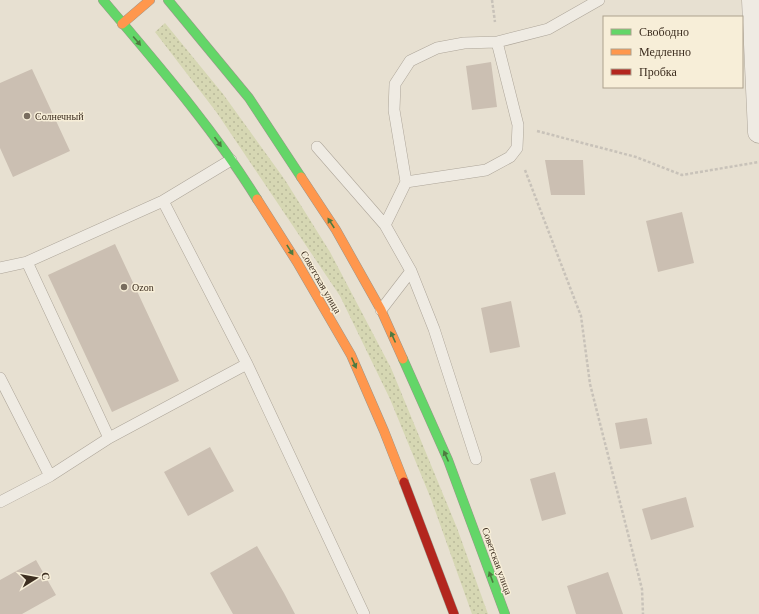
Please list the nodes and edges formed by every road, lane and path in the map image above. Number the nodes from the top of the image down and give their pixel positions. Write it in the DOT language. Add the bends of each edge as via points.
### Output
graph roads {
  1 [pos="102,0"];
  2 [pos="150,0"];
  3 [pos="168,0"];
  4 [pos="599,0"];
  5 [pos="753,0"];
  6 [pos="122,24"];
  7 [pos="498,42"];
  8 [pos="518,125"];
  9 [pos="759,132"];
  10 [pos="317,147"];
  11 [pos="516,148"];
  12 [pos="231,160"];
  13 [pos="759,162"];
  14 [pos="406,182"];
  15 [pos="163,201"];
  16 [pos="385,225"];
  17 [pos="27,262"];
  18 [pos="0,268"];
  19 [pos="410,271"];
  20 [pos="381,310"];
  21 [pos="248,364"];
  22 [pos="0,378"];
  23 [pos="109,438"];
  24 [pos="476,459"];
  25 [pos="50,476"];
  26 [pos="0,502"];
  27 [pos="364,614"];
  28 [pos="454,614"];
  29 [pos="505,614"];
  30 [pos="644,614"];
  1 -- 6 [label="main road, Советская улица"];
  2 -- 6 [label="main road"];
  20 -- 3 [label="main road, Советская улица, one-way" via="336,230 249,98"];
  4 -- 7 [label="lane" via="548,28"];
  5 -- 9 [label="street"];
  6 -- 12 [label="main road, Советская улица, one-way" via="183,95"];
  7 -- 8 [label="lane"];
  7 -- 14 [label="lane" via="464,42 437,48 410,61 395,84 394,110"];
  8 -- 11 [label="lane"];
  8 -- 13 [label="path" via="636,157 682,175"];
  10 -- 16 [label="lane"];
  11 -- 14 [label="lane" via="510,157 486,170"];
  11 -- 30 [label="path" via="581,316 590,384 642,589"];
  12 -- 15 [label="lane"];
  12 -- 28 [label="main road, Советская улица, one-way" via="297,262 351,355 384,431"];
  14 -- 16 [label="lane"];
  15 -- 17 [label="lane"];
  15 -- 21 [label="lane"];
  16 -- 19 [label="lane"];
  17 -- 18 [label="lane"];
  17 -- 23 [label="lane"];
  19 -- 20 [label="lane"];
  19 -- 24 [label="lane" via="434,329"];
  29 -- 20 [label="main road, Советская улица, one-way" via="448,460"];
  21 -- 23 [label="lane"];
  21 -- 27 [label="lane"];
  22 -- 25 [label="lane"];
  23 -- 25 [label="lane"];
  25 -- 26 [label="lane"];
}
